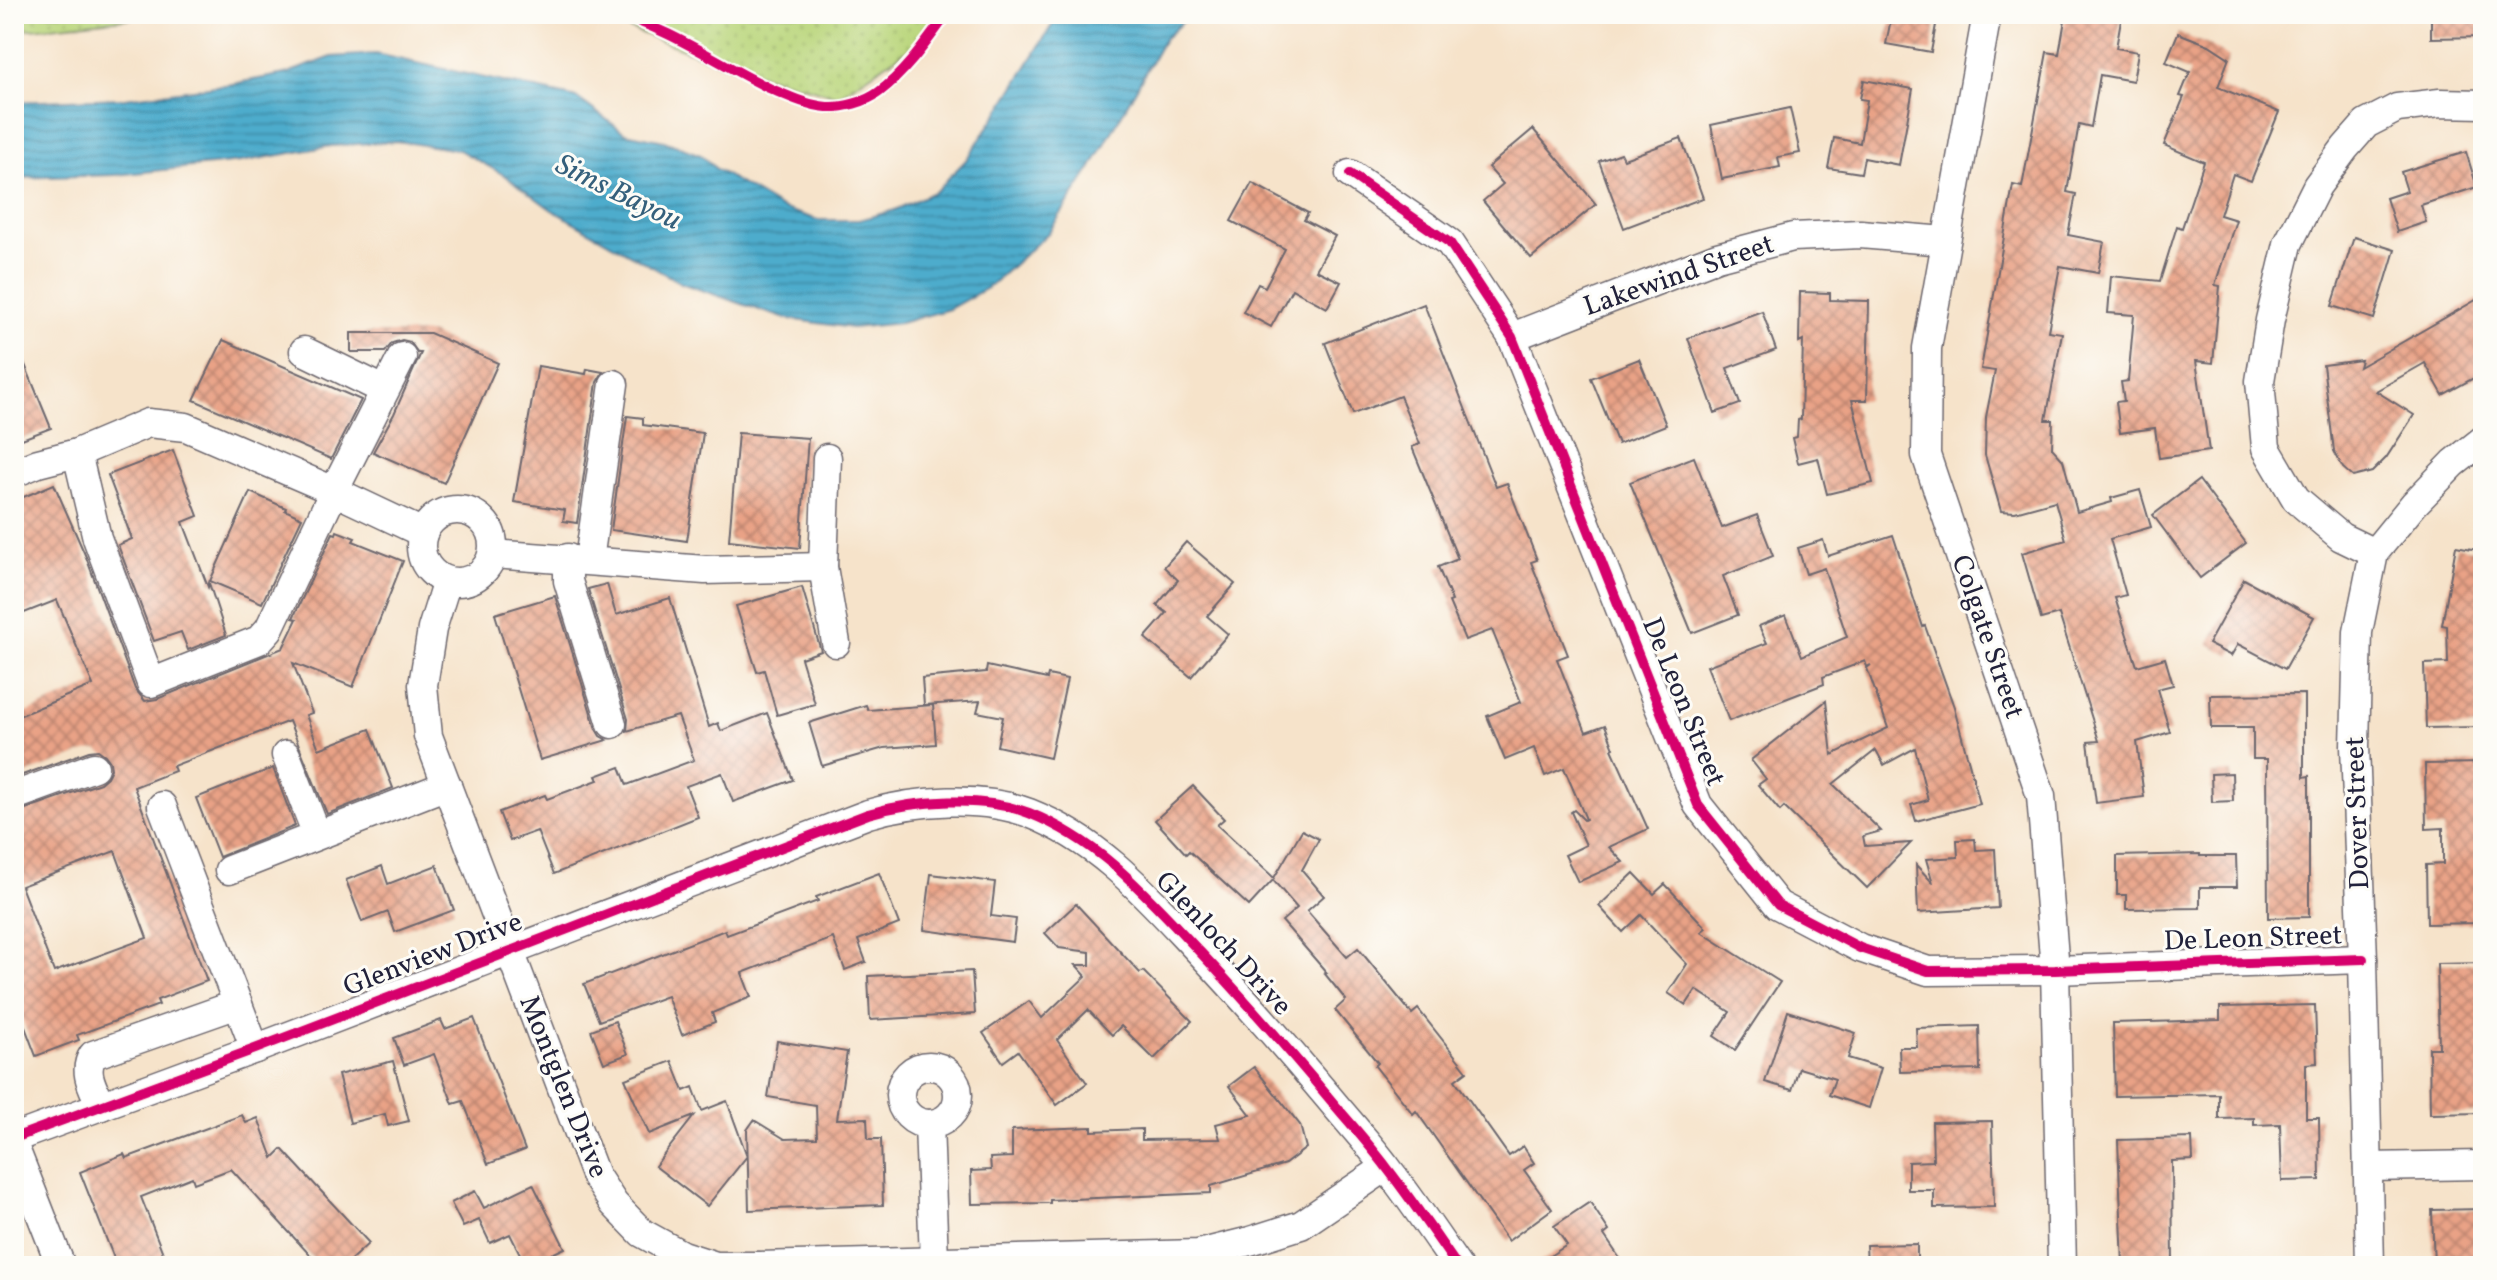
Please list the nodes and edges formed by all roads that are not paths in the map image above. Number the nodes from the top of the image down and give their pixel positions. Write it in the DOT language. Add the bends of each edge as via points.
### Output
graph roads {
  1 [pos="1987,14"];
  2 [pos="2483,104"];
  3 [pos="1350,174"];
  4 [pos="1945,241"];
  5 [pos="1512,337"];
  6 [pos="304,351"];
  7 [pos="402,357"];
  8 [pos="614,384"];
  9 [pos="384,390"];
  10 [pos="2483,440"];
  11 [pos="77,453"];
  12 [pos="827,458"];
  13 [pos="14,473"];
  14 [pos="334,491"];
  15 [pos="423,533"];
  16 [pos="2374,553"];
  17 [pos="493,554"];
  18 [pos="579,559"];
  19 [pos="823,567"];
  20 [pos="447,581"];
  21 [pos="836,643"];
  22 [pos="612,724"];
  23 [pos="286,755"];
  24 [pos="94,767"];
  25 [pos="447,785"];
  26 [pos="14,796"];
  27 [pos="162,806"];
  28 [pos="868,814"];
  29 [pos="317,835"];
  30 [pos="229,870"];
  31 [pos="510,951"];
  32 [pos="2363,959"];
  33 [pos="2055,970"];
  34 [pos="238,1004"];
  35 [pos="255,1049"];
  36 [pos="101,1106"];
  37 [pos="929,1124"];
  38 [pos="14,1138"];
  39 [pos="14,1146"];
  40 [pos="2483,1165"];
  41 [pos="1386,1167"];
  42 [pos="2368,1167"];
  43 [pos="934,1260"];
  44 [pos="61,1266"];
  45 [pos="758,1266"];
  46 [pos="1457,1266"];
  47 [pos="2062,1266"];
  48 [pos="2370,1266"];
  1 -- 4 [label="street, Colgate Street"];
  2 -- 16 [label="street" via="2397,108 2366,124 2317,186 2288,244 2260,381 2266,448 2296,499 2341,537"];
  3 -- 5 [label="street, De Leon Street" via="1450,243"];
  4 -- 5 [label="street, Lakewind Street" via="1860,234 1793,237 1717,257"];
  4 -- 33 [label="street, Colgate Street" via="1927,348 1926,455 2041,796"];
  5 -- 33 [label="street, De Leon Street" via="1698,805 1778,905 1860,948 1928,971"];
  6 -- 9 [label="street"];
  7 -- 9 [label="street"];
  8 -- 18 [label="street"];
  9 -- 14 [label="street"];
  10 -- 16 [label="street" via="2414,504"];
  11 -- 13 [label="street"];
  11 -- 14 [label="street" via="148,423 186,427"];
  11 -- 14 [label="street" via="97,538 151,683 259,640"];
  12 -- 19 [label="street"];
  14 -- 15 [label="street"];
  15 -- 17 [label="street" via="438,515 473,513 490,530"];
  15 -- 20 [label="street" via="422,557 436,576"];
  16 -- 32 [label="street, Dover Street" via="2358,632 2355,746"];
  17 -- 18 [label="street"];
  17 -- 20 [label="street" via="489,565 470,580"];
  18 -- 19 [label="street" via="705,570"];
  18 -- 22 [label="street" via="568,581"];
  19 -- 21 [label="street"];
  20 -- 25 [label="street, Montglen Drive" via="423,685 428,736"];
  23 -- 29 [label="street"];
  24 -- 26 [label="street"];
  25 -- 29 [label="street"];
  25 -- 31 [label="street, Montglen Drive"];
  27 -- 34 [label="street"];
  28 -- 31 [label="street, Glenview Drive"];
  28 -- 41 [label="street, Glenloch Drive" via="939,801 981,803 1026,812 1102,853 1253,1008"];
  29 -- 30 [label="street"];
  31 -- 35 [label="street, Glenview Drive"];
  31 -- 45 [label="street, Montglen Drive" via="595,1175 614,1204 642,1233 682,1255 716,1266"];
  32 -- 33 [label="street, De Leon Street"];
  32 -- 42 [label="street, Dover Street"];
  33 -- 47 [label="street, Colgate Street"];
  34 -- 35 [label="street"];
  34 -- 36 [label="street" via="93,1055 87,1072"];
  35 -- 36 [label="street, Glenview Drive"];
  36 -- 38 [label="street, Glenview Drive"];
  37 -- 43 [label="street"];
  39 -- 44 [label="street"];
  40 -- 42 [label="street"];
  41 -- 43 [label="street, Montglen Drive" via="1301,1225 1198,1254"];
  41 -- 46 [label="street, Glenloch Drive"];
  42 -- 48 [label="street, Dover Street"];
  43 -- 45 [label="street, Montglen Drive"];
}
